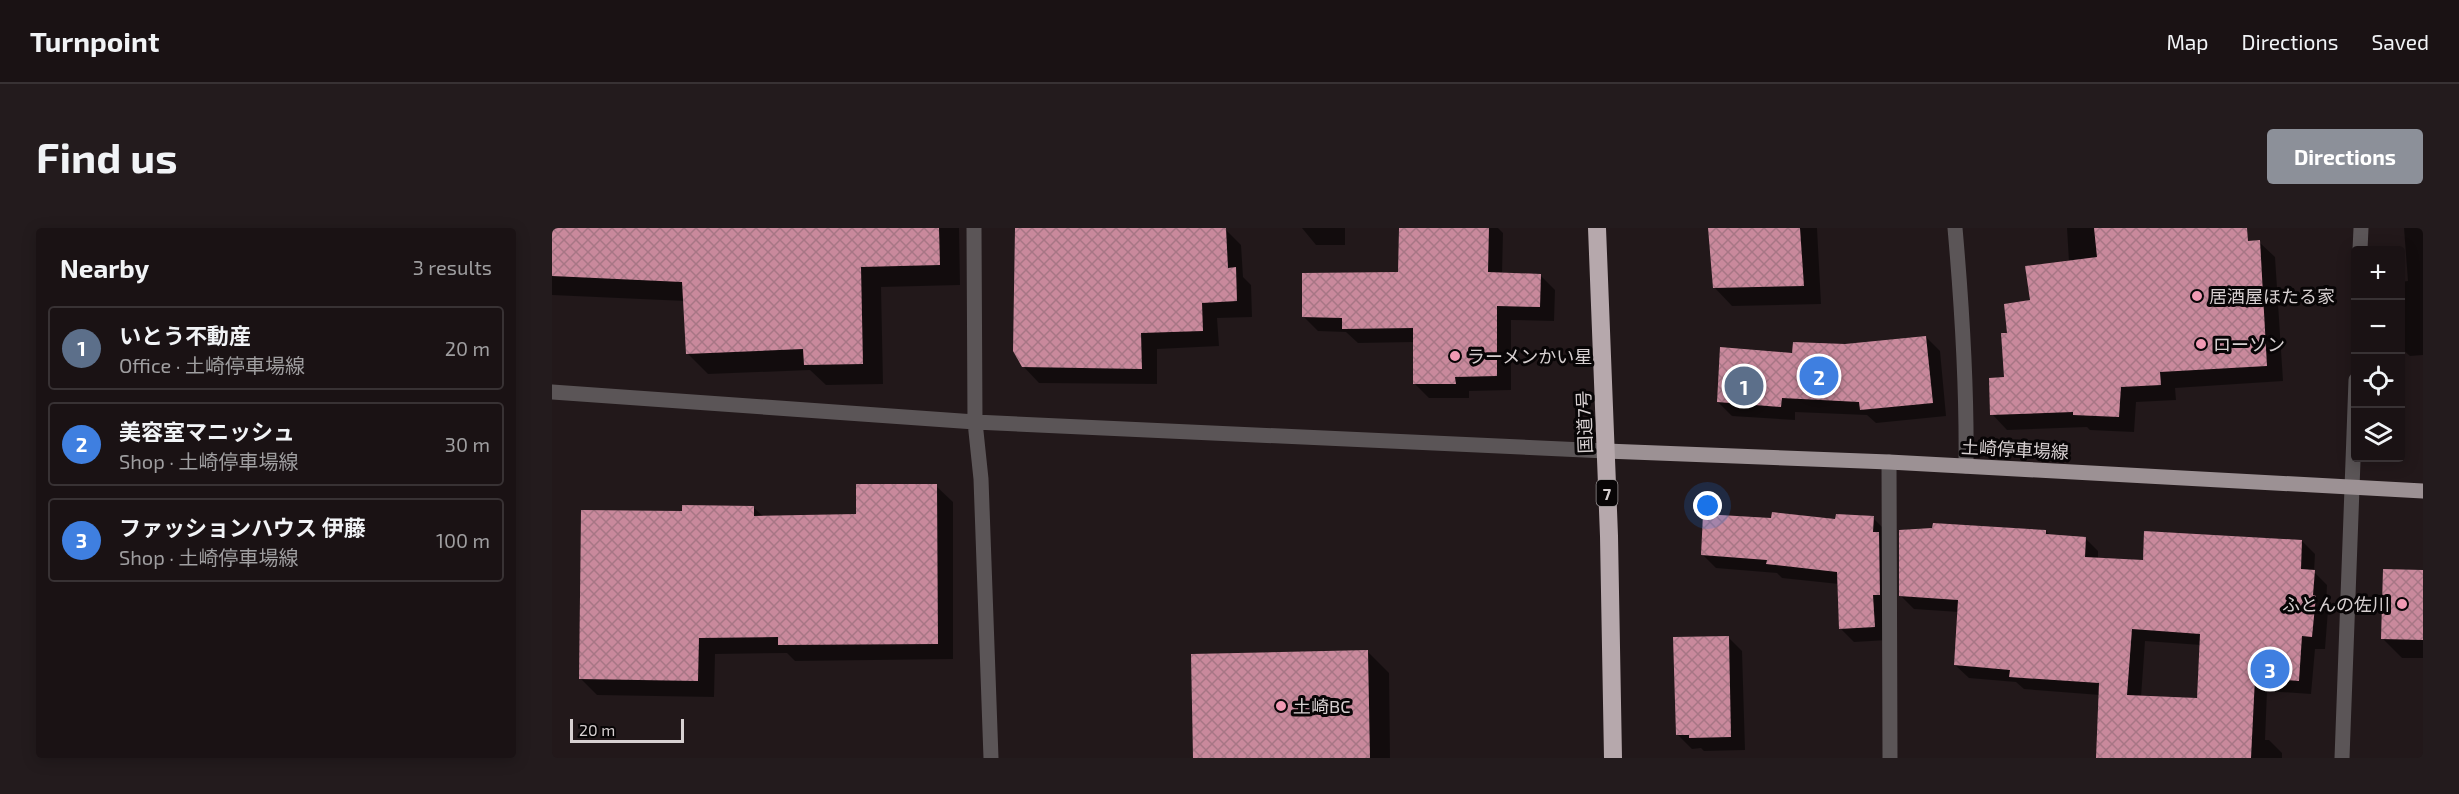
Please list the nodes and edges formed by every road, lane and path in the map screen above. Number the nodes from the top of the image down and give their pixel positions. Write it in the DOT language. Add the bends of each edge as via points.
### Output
graph roads {
  1 [pos="974,228"];
  2 [pos="1597,228"];
  3 [pos="1955,228"];
  4 [pos="2361,228"];
  5 [pos="2360,246"];
  6 [pos="552,392"];
  7 [pos="2354,408"];
  8 [pos="975,422"];
  9 [pos="1606,450"];
  10 [pos="1889,462"];
  11 [pos="1966,466"];
  12 [pos="2352,487"];
  13 [pos="2423,491"];
  14 [pos="991,758"];
  15 [pos="1612,758"];
  16 [pos="1890,758"];
  17 [pos="2342,758"];
  1 -- 8 [label="street"];
  2 -- 9 [label="highway, 国道7号 / 7"];
  3 -- 11 [label="street" via="1963,335"];
  4 -- 5 [label="street"];
  6 -- 8 [label="street"];
  7 -- 12 [label="street"];
  8 -- 9 [label="street"];
  8 -- 14 [label="street"];
  9 -- 10 [label="main road, 土崎停車場線"];
  9 -- 15 [label="highway, 国道7号 / 7"];
  10 -- 11 [label="main road, 土崎停車場線"];
  10 -- 16 [label="street"];
  11 -- 12 [label="main road, 土崎停車場線"];
  12 -- 13 [label="main road, 土崎停車場線"];
  12 -- 17 [label="street"];
}
